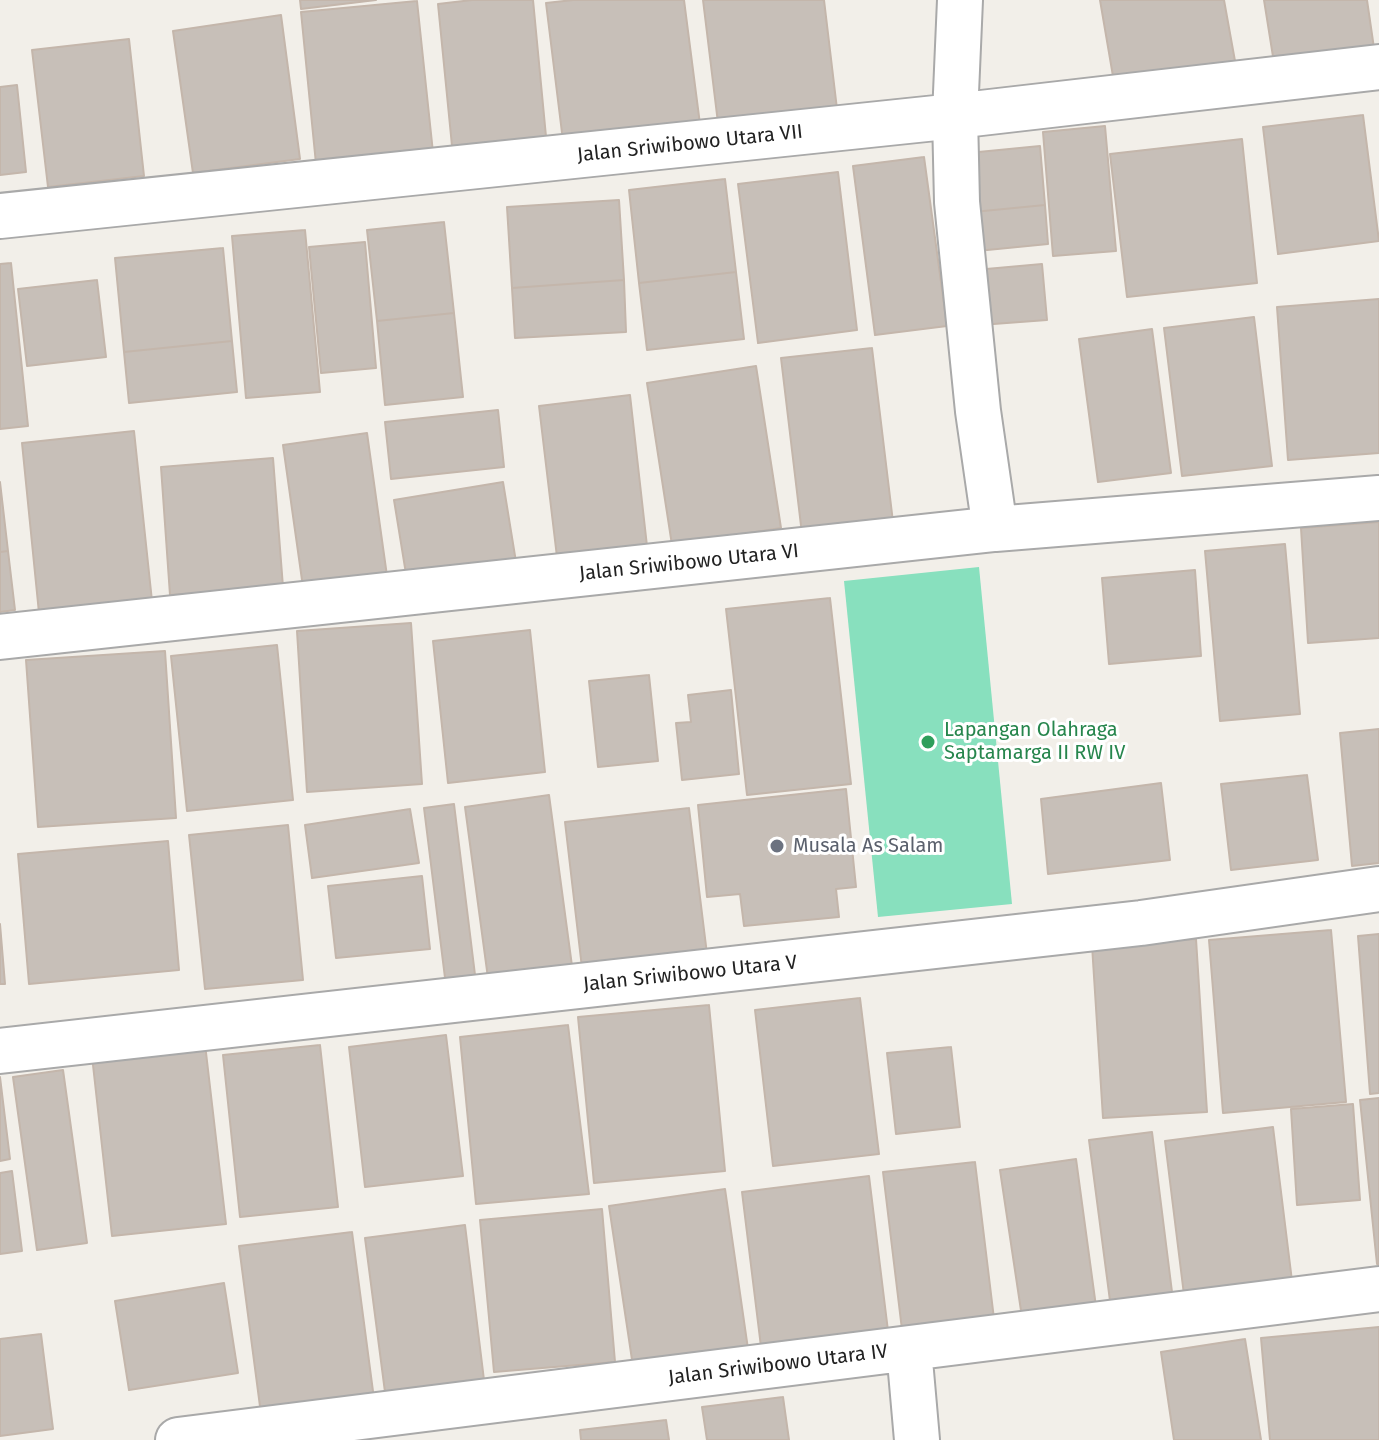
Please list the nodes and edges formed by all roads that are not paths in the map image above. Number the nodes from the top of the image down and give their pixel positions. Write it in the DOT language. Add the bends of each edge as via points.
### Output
graph roads {
  1 [pos="960,0"];
  2 [pos="1379,67"];
  3 [pos="955,116"];
  4 [pos="0,216"];
  5 [pos="1379,498"];
  6 [pos="995,529"];
  7 [pos="0,637"];
  8 [pos="1379,889"];
  9 [pos="0,1051"];
  10 [pos="1379,1289"];
  11 [pos="909,1349"];
  12 [pos="178,1440"];
  13 [pos="917,1440"];
  1 -- 3 [label="street"];
  2 -- 3 [label="street, Jalan Sriwibowo Utara VII"];
  3 -- 4 [label="street, Jalan Sriwibowo Utara VII"];
  3 -- 6 [label="street" via="957,202"];
  5 -- 6 [label="street, Jalan Sriwibowo Utara VI"];
  6 -- 7 [label="street, Jalan Sriwibowo Utara VI"];
  8 -- 9 [label="street, Jalan Sriwibowo Utara V" via="1141,923"];
  10 -- 11 [label="street, Jalan Sriwibowo Utara IV"];
  11 -- 12 [label="street, Jalan Sriwibowo Utara IV"];
  11 -- 13 [label="street"];
}
